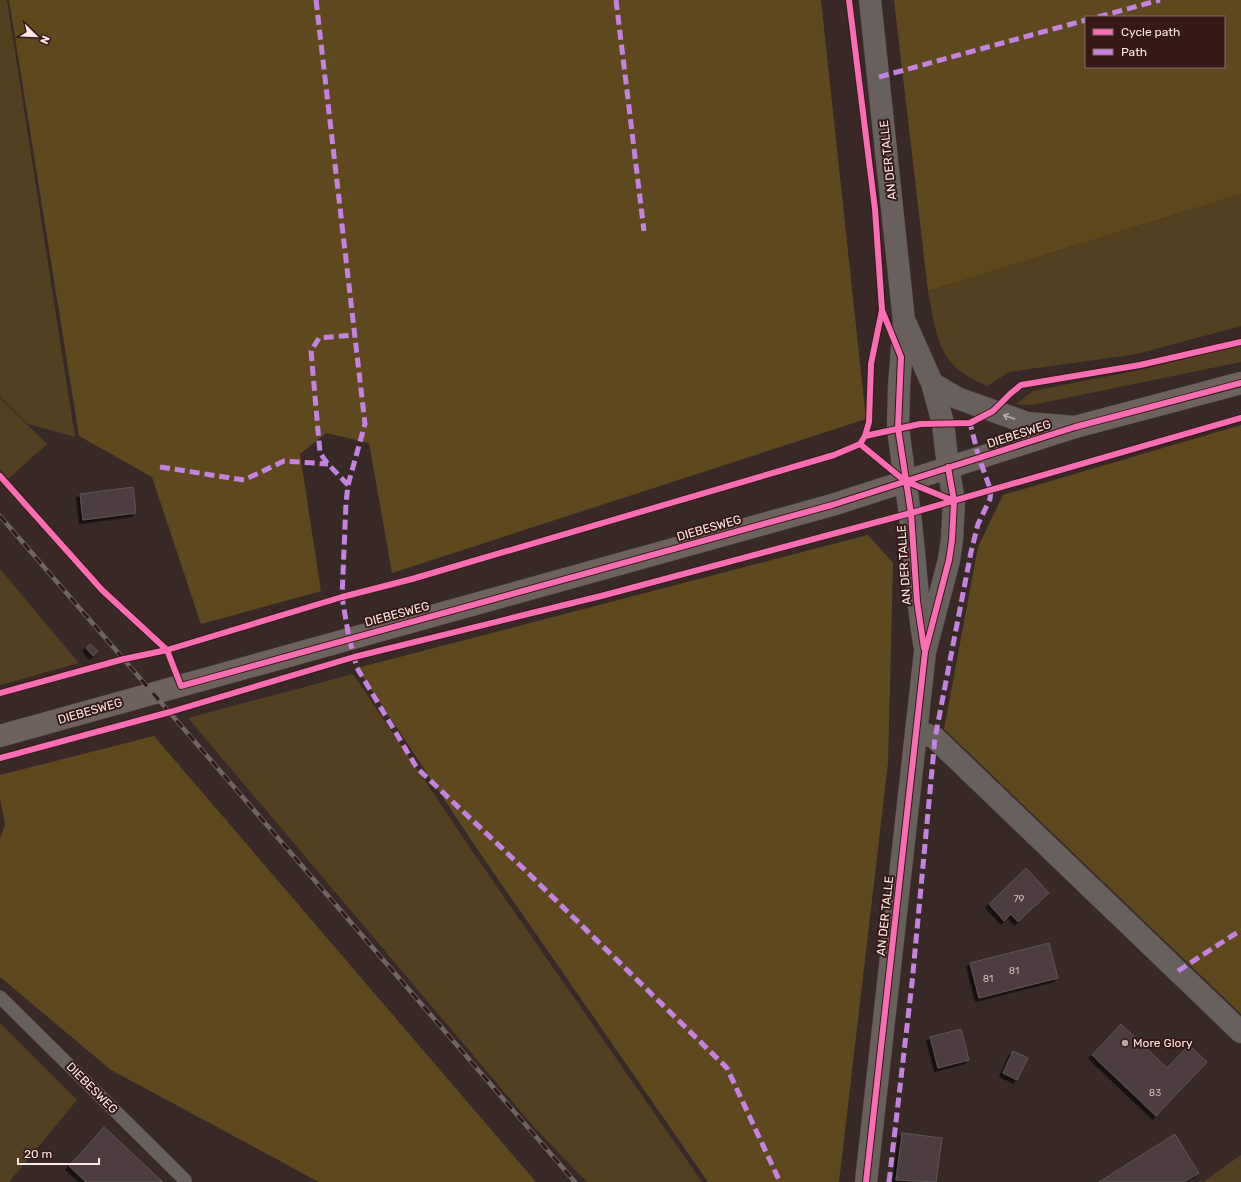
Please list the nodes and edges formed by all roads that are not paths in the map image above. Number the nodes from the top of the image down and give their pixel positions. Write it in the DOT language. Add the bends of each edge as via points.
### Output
graph roads {
  1 [pos="870,0"];
  2 [pos="904,321"];
  3 [pos="932,383"];
  4 [pos="1241,383"];
  5 [pos="1075,428"];
  6 [pos="948,467"];
  7 [pos="905,481"];
  8 [pos="925,652"];
  9 [pos="916,730"];
  10 [pos="0,736"];
  11 [pos="0,997"];
  12 [pos="1241,1032"];
  13 [pos="185,1180"];
  14 [pos="866,1182"];
  1 -- 2 [label="street, AN DER TALLE"];
  2 -- 3 [label="street, AN DER TALLE"];
  2 -- 7 [label="street, AN DER TALLE" via="898,428"];
  5 -- 3 [label="street, one-way" via="1027,423 957,398"];
  3 -- 6 [label="street, AN DER TALLE" via="942,423"];
  4 -- 5 [label="main road, DIEBESWEG"];
  5 -- 6 [label="main road, DIEBESWEG"];
  6 -- 7 [label="main road, DIEBESWEG"];
  6 -- 8 [label="street, AN DER TALLE" via="954,501 952,540"];
  7 -- 8 [label="street, AN DER TALLE" via="911,513 917,602"];
  7 -- 10 [label="main road, DIEBESWEG" via="832,505"];
  8 -- 9 [label="street, AN DER TALLE"];
  9 -- 12 [label="street" via="936,738"];
  9 -- 14 [label="street, AN DER TALLE"];
  11 -- 13 [label="lane, DIEBESWEG"];
}
